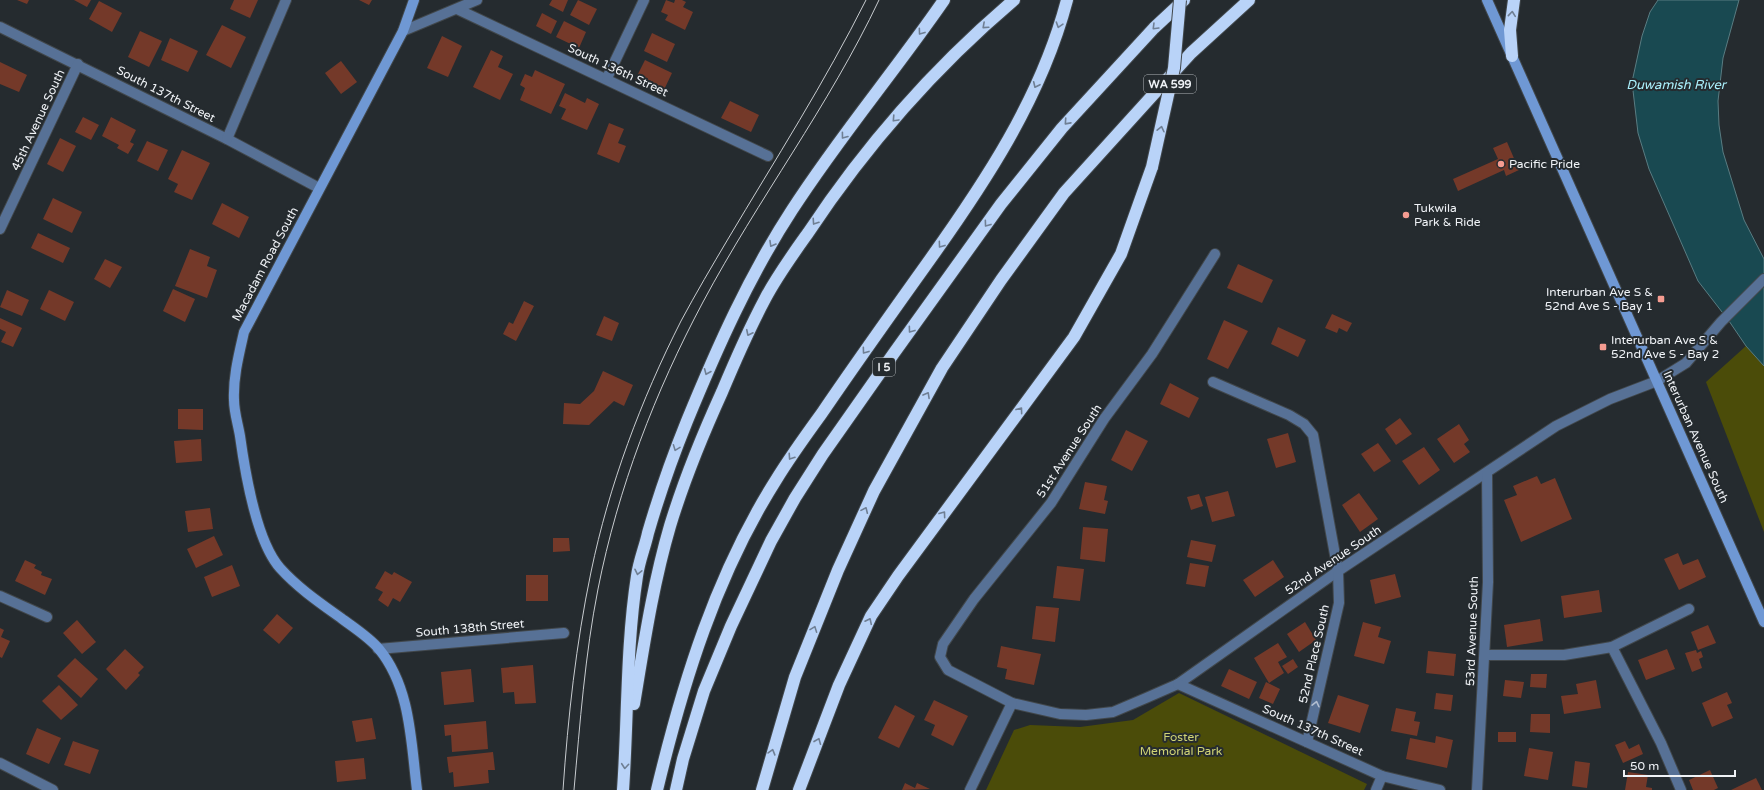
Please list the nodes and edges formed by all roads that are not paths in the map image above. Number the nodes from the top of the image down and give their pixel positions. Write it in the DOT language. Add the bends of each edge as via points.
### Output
graph roads {
  1 [pos="286,0"];
  2 [pos="414,0"];
  3 [pos="477,0"];
  4 [pos="644,0"];
  5 [pos="944,0"];
  6 [pos="1014,0"];
  7 [pos="1067,0"];
  8 [pos="1180,0"];
  9 [pos="1184,0"];
  10 [pos="1249,0"];
  11 [pos="1487,0"];
  12 [pos="1514,0"];
  13 [pos="457,9"];
  14 [pos="0,27"];
  15 [pos="403,31"];
  16 [pos="1512,56"];
  17 [pos="78,64"];
  18 [pos="607,78"];
  19 [pos="227,139"];
  20 [pos="768,156"];
  21 [pos="319,188"];
  22 [pos="0,230"];
  23 [pos="1215,254"];
  24 [pos="1764,279"];
  25 [pos="1657,381"];
  26 [pos="1213,382"];
  27 [pos="1487,473"];
  28 [pos="1338,571"];
  29 [pos="0,596"];
  30 [pos="1690,608"];
  31 [pos="47,617"];
  32 [pos="1764,622"];
  33 [pos="564,633"];
  34 [pos="1612,647"];
  35 [pos="378,649"];
  36 [pos="1485,655"];
  37 [pos="1178,684"];
  38 [pos="1012,703"];
  39 [pos="627,742"];
  40 [pos="1307,742"];
  41 [pos="0,764"];
  42 [pos="1382,776"];
  43 [pos="53,790"];
  44 [pos="417,790"];
  45 [pos="623,790"];
  46 [pos="657,790"];
  47 [pos="676,790"];
  48 [pos="762,790"];
  49 [pos="799,790"];
  50 [pos="970,790"];
  51 [pos="1376,790"];
  52 [pos="1440,790"];
  53 [pos="1477,790"];
  54 [pos="1681,790"];
  1 -- 19 [label="street"];
  2 -- 15 [label="street, Macadam Road South"];
  3 -- 13 [label="street"];
  4 -- 18 [label="street"];
  5 -- 39 [label="highway, one-way" via="792,211 740,299 708,370 661,488 637,574 630,640"];
  6 -- 39 [label="highway, one-way" via="932,78 865,153 838,187 766,297 712,415 687,475 670,527 651,607"];
  7 -- 46 [label="highway, one-way" via="1051,49 1003,151 960,218 797,448 756,516 730,567 696,650"];
  49 -- 8 [label="highway, WA 599, one-way, bridge" via="839,684 871,616 1074,337 1121,254 1152,167 1174,68"];
  9 -- 47 [label="highway, I 5, one-way" via="1154,28 1062,128 1001,204 794,498 731,626 704,691"];
  48 -- 10 [label="highway, one-way" via="795,676 838,570 874,491 942,368 1064,193 1192,53"];
  11 -- 16 [label="street, Interurban Avenue South"];
  16 -- 12 [label="highway, one-way" via="1510,30"];
  13 -- 15 [label="street"];
  13 -- 18 [label="street, South 136th Street"];
  14 -- 17 [label="street, South 137th Street"];
  15 -- 21 [label="street, Macadam Road South"];
  16 -- 25 [label="street, Interurban Avenue South"];
  17 -- 19 [label="street, South 137th Street"];
  17 -- 22 [label="street, 45th Avenue South"];
  18 -- 20 [label="street, South 136th Street"];
  19 -- 21 [label="street, South 137th Street"];
  21 -- 35 [label="street, Macadam Road South" via="244,332 236,367 234,400 251,495 263,538 279,567 300,587"];
  23 -- 38 [label="street, 51st Avenue South" via="1152,354 1104,420 1051,503 974,599 943,644 940,657 948,670"];
  24 -- 25 [label="street, 52nd Avenue South" via="1686,364"];
  25 -- 27 [label="street, 52nd Avenue South" via="1610,399 1556,426"];
  25 -- 32 [label="street, Interurban Avenue South"];
  26 -- 28 [label="street" via="1289,415 1304,424 1313,435"];
  27 -- 28 [label="street, 52nd Avenue South"];
  27 -- 36 [label="street, 53rd Avenue South" via="1488,582"];
  28 -- 37 [label="street, 52nd Avenue South"];
  40 -- 28 [label="street, 52nd Place South, one-way" via="1339,603"];
  29 -- 31 [label="street"];
  30 -- 34 [label="street"];
  33 -- 35 [label="street, South 138th Street"];
  34 -- 36 [label="street" via="1564,655"];
  34 -- 54 [label="street" via="1661,743"];
  35 -- 44 [label="street, Macadam Road South" via="394,674 404,699"];
  36 -- 53 [label="street, 53rd Avenue South"];
  37 -- 38 [label="street, 52nd Avenue South" via="1113,712 1060,714"];
  37 -- 40 [label="street, South 137th Street"];
  38 -- 50 [label="street"];
  39 -- 45 [label="highway, one-way"];
  40 -- 42 [label="street, South 137th Street"];
  41 -- 43 [label="street"];
  42 -- 51 [label="street"];
  42 -- 52 [label="street, South 137th Street"];
}
